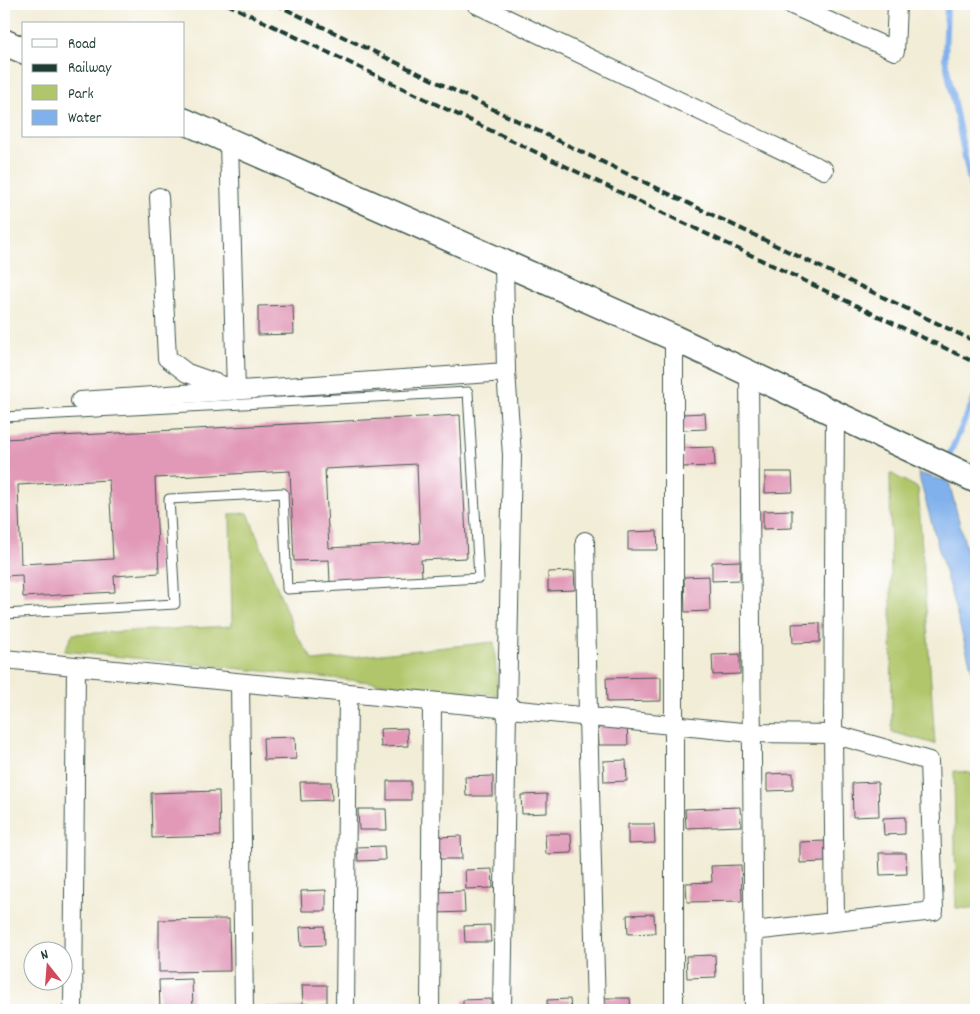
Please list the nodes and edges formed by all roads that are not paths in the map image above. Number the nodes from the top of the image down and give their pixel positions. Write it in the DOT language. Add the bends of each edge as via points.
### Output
graph roads {
  1 [pos="476,4"];
  2 [pos="790,4"];
  3 [pos="897,4"];
  4 [pos="4,42"];
  5 [pos="22,50"];
  6 [pos="185,121"];
  7 [pos="229,142"];
  8 [pos="824,170"];
  9 [pos="159,197"];
  10 [pos="504,264"];
  11 [pos="674,338"];
  12 [pos="506,372"];
  13 [pos="750,373"];
  14 [pos="236,397"];
  15 [pos="80,401"];
  16 [pos="835,413"];
  17 [pos="4,417"];
  18 [pos="969,476"];
  19 [pos="585,541"];
  20 [pos="4,614"];
  21 [pos="4,659"];
  22 [pos="76,666"];
  23 [pos="240,682"];
  24 [pos="348,693"];
  25 [pos="432,702"];
  26 [pos="506,709"];
  27 [pos="588,717"];
  28 [pos="674,725"];
  29 [pos="752,733"];
  30 [pos="833,734"];
  31 [pos="835,921"];
  32 [pos="753,931"];
  33 [pos="73,1010"];
  34 [pos="244,1010"];
  35 [pos="345,1010"];
  36 [pos="430,1010"];
  37 [pos="502,1010"];
  38 [pos="596,1010"];
  39 [pos="674,1010"];
  40 [pos="754,1010"];
  1 -- 8 [label="street"];
  2 -- 3 [label="street" via="895,51"];
  4 -- 5 [label="street"];
  6 -- 7 [label="street"];
  7 -- 10 [label="street"];
  7 -- 14 [label="street"];
  9 -- 14 [label="street" via="167,358 187,373"];
  10 -- 11 [label="street"];
  10 -- 12 [label="street"];
  11 -- 13 [label="street"];
  11 -- 28 [label="street"];
  12 -- 14 [label="street"];
  12 -- 26 [label="street" via="512,455"];
  13 -- 16 [label="street"];
  13 -- 29 [label="street"];
  14 -- 15 [label="street"];
  14 -- 17 [label="lane"];
  14 -- 20 [label="lane" via="468,392 479,578 287,589 282,493 169,499 175,604"];
  16 -- 18 [label="street"];
  16 -- 30 [label="street"];
  19 -- 27 [label="street"];
  21 -- 22 [label="street"];
  22 -- 23 [label="street"];
  22 -- 33 [label="street"];
  23 -- 24 [label="street"];
  23 -- 34 [label="street"];
  24 -- 25 [label="street"];
  24 -- 35 [label="street"];
  25 -- 26 [label="street"];
  25 -- 36 [label="street"];
  26 -- 27 [label="street"];
  26 -- 37 [label="street"];
  27 -- 28 [label="street"];
  27 -- 38 [label="street"];
  28 -- 29 [label="street"];
  28 -- 39 [label="street"];
  29 -- 30 [label="street"];
  29 -- 32 [label="street"];
  30 -- 31 [label="street"];
  30 -- 31 [label="street" via="929,761 934,911"];
  31 -- 32 [label="street"];
  32 -- 40 [label="street"];
}
